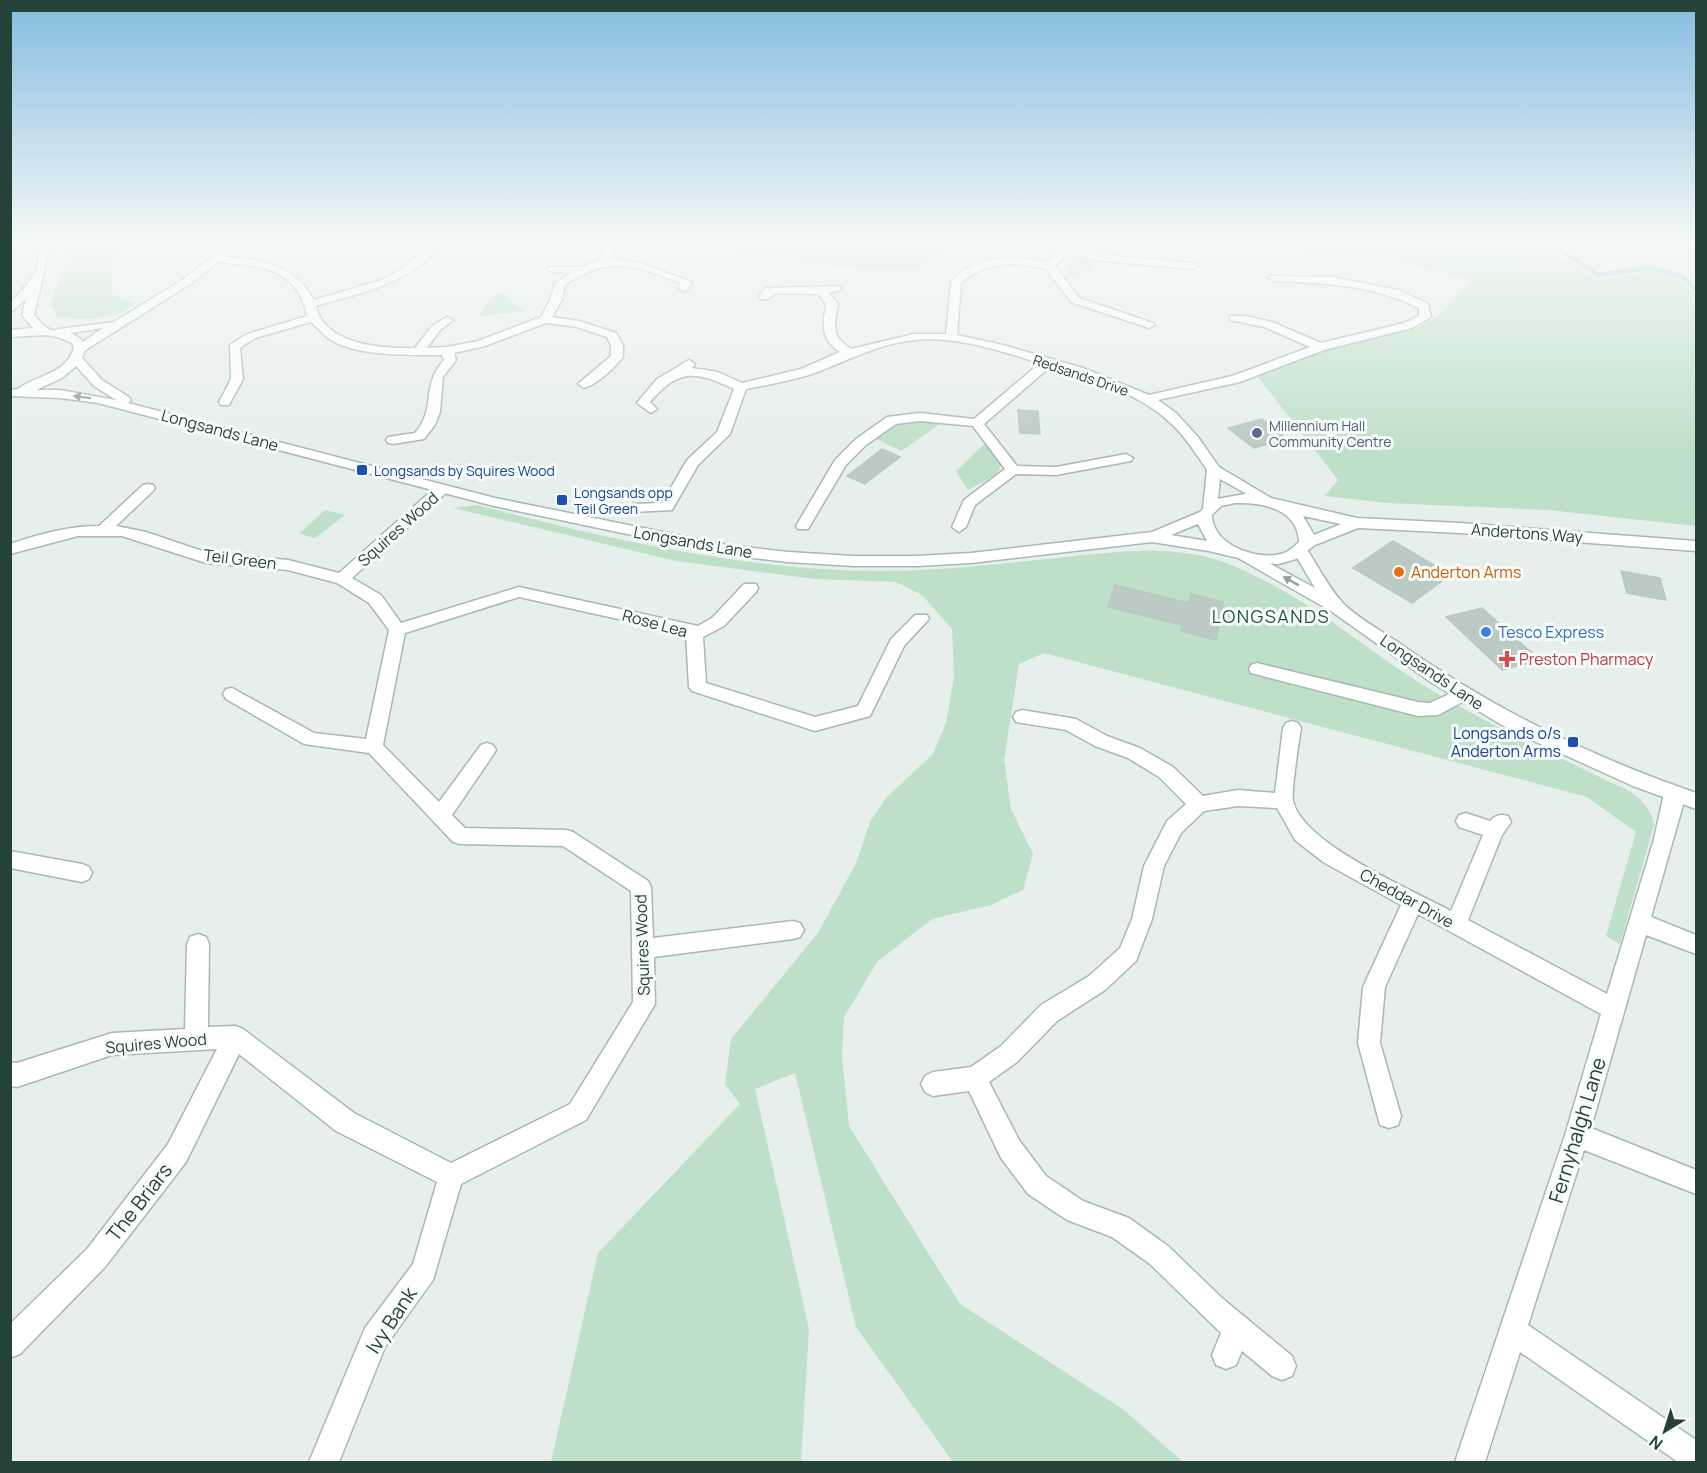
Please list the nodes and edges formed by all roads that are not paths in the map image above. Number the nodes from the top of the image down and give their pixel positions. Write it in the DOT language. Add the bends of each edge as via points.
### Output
graph roads {
  1 [pos="29,311"];
  2 [pos="141,311"];
  3 [pos="312,311"];
  4 [pos="550,311"];
  5 [pos="831,311"];
  6 [pos="952,311"];
  7 [pos="1107,311"];
  8 [pos="1424,311"];
  9 [pos="129,318"];
  10 [pos="313,318"];
  11 [pos="1234,318"];
  12 [pos="545,319"];
  13 [pos="447,320"];
  14 [pos="1149,325"];
  15 [pos="42,331"];
  16 [pos="58,332"];
  17 [pos="10,334"];
  18 [pos="951,337"];
  19 [pos="1320,347"];
  20 [pos="419,351"];
  21 [pos="447,351"];
  22 [pos="849,353"];
  23 [pos="78,354"];
  24 [pos="1049,362"];
  25 [pos="584,384"];
  26 [pos="741,387"];
  27 [pos="12,393"];
  28 [pos="1148,399"];
  29 [pos="225,402"];
  30 [pos="139,409"];
  31 [pos="651,409"];
  32 [pos="977,423"];
  33 [pos="393,440"];
  34 [pos="1126,458"];
  35 [pos="1012,470"];
  36 [pos="1214,470"];
  37 [pos="148,488"];
  38 [pos="442,489"];
  39 [pos="1273,503"];
  40 [pos="633,508"];
  41 [pos="1208,512"];
  42 [pos="1357,523"];
  43 [pos="803,526"];
  44 [pos="958,527"];
  45 [pos="104,530"];
  46 [pos="1152,537"];
  47 [pos="1696,546"];
  48 [pos="1304,547"];
  49 [pos="10,549"];
  50 [pos="1241,555"];
  51 [pos="342,579"];
  52 [pos="750,588"];
  53 [pos="1337,607"];
  54 [pos="921,619"];
  55 [pos="397,630"];
  56 [pos="694,635"];
  57 [pos="1257,669"];
  58 [pos="1462,693"];
  59 [pos="232,694"];
  60 [pos="1022,717"];
  61 [pos="1292,728"];
  62 [pos="374,747"];
  63 [pos="487,750"];
  64 [pos="1672,794"];
  65 [pos="1283,801"];
  66 [pos="1696,801"];
  67 [pos="1200,804"];
  68 [pos="440,816"];
  69 [pos="1467,821"];
  70 [pos="10,859"];
  71 [pos="82,873"];
  72 [pos="1413,902"];
  73 [pos="1639,922"];
  74 [pos="1456,925"];
  75 [pos="793,930"];
  76 [pos="198,944"];
  77 [pos="1696,945"];
  78 [pos="642,949"];
  79 [pos="1613,1009"];
  80 [pos="235,1037"];
  81 [pos="196,1039"];
  82 [pos="10,1074"];
  83 [pos="975,1078"];
  84 [pos="933,1084"];
  85 [pos="1389,1116"];
  86 [pos="1577,1135"];
  87 [pos="452,1176"];
  88 [pos="1696,1182"];
  89 [pos="1237,1328"];
  90 [pos="1513,1331"];
  91 [pos="10,1344"];
  92 [pos="1226,1355"];
  93 [pos="1282,1366"];
  94 [pos="1696,1457"];
  95 [pos="324,1462"];
  96 [pos="1470,1462"];
  1 -- 15 [label="street" via="28,315"];
  2 -- 9 [label="street"];
  3 -- 10 [label="street"];
  4 -- 12 [label="street"];
  5 -- 22 [label="street" via="828,333 832,342"];
  6 -- 18 [label="street"];
  7 -- 14 [label="street"];
  8 -- 19 [label="street" via="1425,317 1408,326"];
  9 -- 16 [label="street"];
  9 -- 23 [label="street"];
  10 -- 20 [label="street" via="334,337 367,348"];
  10 -- 29 [label="street" via="251,336 234,347 237,379"];
  11 -- 19 [label="street" via="1278,327"];
  12 -- 21 [label="street" via="481,344"];
  12 -- 25 [label="street" via="579,324 612,335 617,357"];
  13 -- 20 [label="street"];
  15 -- 16 [label="street"];
  15 -- 17 [label="street"];
  16 -- 23 [label="street" via="77,341"];
  18 -- 22 [label="street, Redsands Drive" via="914,337"];
  18 -- 24 [label="street, Redsands Drive"];
  19 -- 28 [label="street" via="1236,379"];
  20 -- 21 [label="street"];
  21 -- 33 [label="street" via="450,360 440,370 433,387 431,420 419,436"];
  22 -- 26 [label="street, Redsands Drive" via="805,372"];
  23 -- 27 [label="street" via="52,378"];
  23 -- 30 [label="street" via="98,383"];
  24 -- 28 [label="street, Redsands Drive"];
  24 -- 32 [label="street"];
  26 -- 31 [label="street" via="686,367 661,382 643,403"];
  26 -- 40 [label="street" via="723,434 692,464 667,507"];
  30 -- 27 [label="street, Longsands Lane, one-way" via="82,396"];
  28 -- 36 [label="street, Redsands Drive" via="1171,416"];
  30 -- 38 [label="street, Longsands Lane"];
  32 -- 35 [label="street"];
  32 -- 43 [label="street" via="920,417 892,420 840,463"];
  34 -- 35 [label="street" via="1056,471"];
  35 -- 44 [label="street" via="969,503"];
  36 -- 39 [label="street, Redsands Drive"];
  36 -- 41 [label="street"];
  37 -- 45 [label="street"];
  38 -- 46 [label="street, Longsands Lane" via="677,541 788,557 917,561"];
  38 -- 51 [label="street, Squires Wood"];
  39 -- 41 [label="street, Longsands Lane" via="1233,498 1220,501"];
  39 -- 42 [label="street, Andertons Way"];
  39 -- 48 [label="street, Longsands Lane" via="1303,523 1307,533"];
  41 -- 46 [label="street, Longsands Lane"];
  41 -- 50 [label="street" via="1205,525 1211,536"];
  42 -- 47 [label="street, Andertons Way"];
  42 -- 48 [label="street, Andertons Way"];
  45 -- 49 [label="street, Teil Green" via="59,535"];
  45 -- 51 [label="street, Teil Green" via="141,535 206,558 288,565"];
  46 -- 50 [label="street, Longsands Lane"];
  48 -- 50 [label="street, Andertons Way" via="1277,559"];
  48 -- 53 [label="street, Longsands Lane" via="1311,571"];
  53 -- 50 [label="street, Longsands Lane, one-way"];
  51 -- 55 [label="street, Squires Wood" via="375,599"];
  52 -- 56 [label="street" via="710,628"];
  53 -- 58 [label="street, Longsands Lane"];
  54 -- 56 [label="street, Rose Lea" via="897,643 864,711 815,724 698,687"];
  55 -- 56 [label="street, Rose Lea" via="519,592 694,630"];
  55 -- 62 [label="street"];
  57 -- 58 [label="street" via="1432,711"];
  58 -- 64 [label="street, Longsands Lane" via="1526,730"];
  59 -- 62 [label="street" via="310,739"];
  60 -- 67 [label="street" via="1070,724 1134,753 1166,772"];
  61 -- 65 [label="street"];
  62 -- 68 [label="street, Squires Wood"];
  63 -- 68 [label="street"];
  64 -- 66 [label="street, Longsands Lane"];
  64 -- 73 [label="street, Fernyhalgh Lane" via="1673,805"];
  65 -- 67 [label="street" via="1238,798"];
  65 -- 72 [label="street, Cheddar Drive" via="1302,834 1330,856"];
  67 -- 83 [label="street" via="1174,827 1154,866 1142,919 1128,954 1097,983 1049,1013 1009,1054"];
  68 -- 78 [label="street, Squires Wood" via="460,836 566,838 641,887"];
  69 -- 74 [label="street" via="1498,826"];
  70 -- 71 [label="street"];
  72 -- 74 [label="street, Cheddar Drive"];
  72 -- 85 [label="street" via="1374,987 1369,1043"];
  73 -- 77 [label="street"];
  73 -- 79 [label="street, Fernyhalgh Lane"];
  74 -- 79 [label="street, Cheddar Drive"];
  75 -- 78 [label="street"];
  76 -- 81 [label="street"];
  78 -- 87 [label="street, Squires Wood" via="644,1004 578,1112"];
  79 -- 86 [label="street, Fernyhalgh Lane"];
  80 -- 81 [label="street, Squires Wood"];
  80 -- 87 [label="street" via="345,1122"];
  80 -- 91 [label="street, The Briars" via="177,1153 96,1258"];
  81 -- 82 [label="street, Squires Wood" via="112,1044"];
  83 -- 84 [label="street"];
  83 -- 89 [label="street" via="1010,1149 1037,1185 1076,1211 1130,1234 1159,1255"];
  86 -- 88 [label="street"];
  86 -- 90 [label="street, Fernyhalgh Lane"];
  87 -- 95 [label="street, Ivy Bank" via="424,1271 375,1338"];
  89 -- 92 [label="street"];
  89 -- 93 [label="street"];
  90 -- 94 [label="street"];
  90 -- 96 [label="street, Fernyhalgh Lane"];
}
